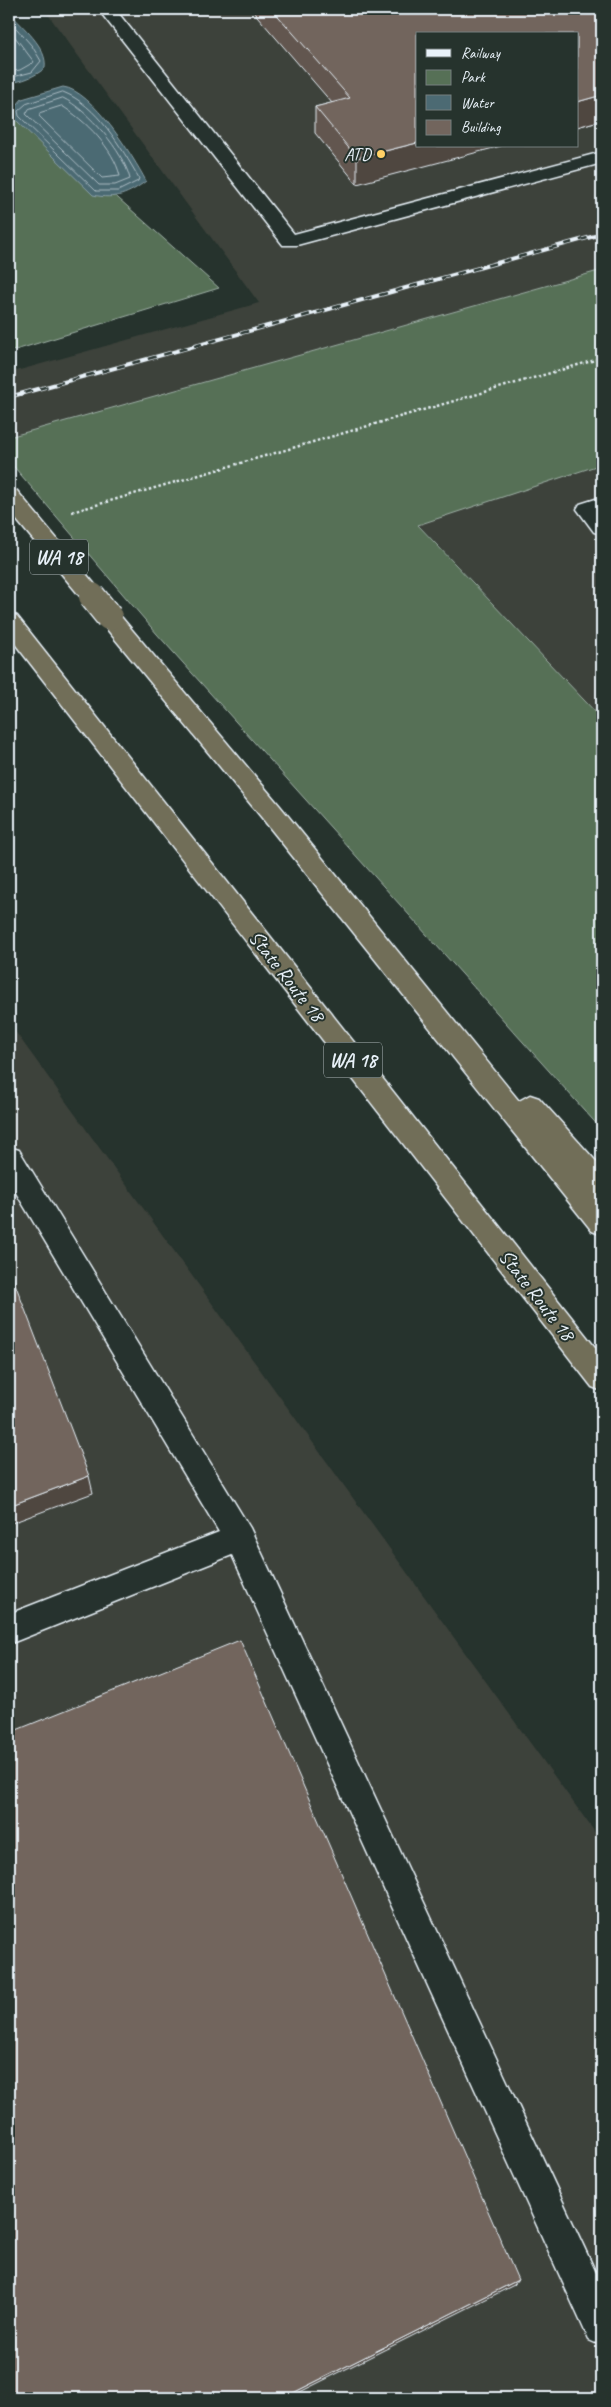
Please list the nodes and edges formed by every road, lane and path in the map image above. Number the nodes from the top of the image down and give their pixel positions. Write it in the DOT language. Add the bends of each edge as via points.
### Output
graph roads {
  1 [pos="106,9"];
  2 [pos="602,157"];
  3 [pos="602,358"];
  4 [pos="9,496"];
  5 [pos="602,504"];
  6 [pos="66,514"];
  7 [pos="602,527"];
  8 [pos="13,629"];
  9 [pos="271,812"];
  10 [pos="9,1158"];
  11 [pos="602,1187"];
  12 [pos="602,1223"];
  13 [pos="602,1378"];
  14 [pos="239,1538"];
  15 [pos="9,1629"];
  16 [pos="602,2327"];
  1 -- 2 [label="lane" via="290,241"];
  3 -- 6 [label="path"];
  4 -- 9 [label="highway, WA 18, bridge"];
  5 -- 7 [label="lane" via="588,509"];
  8 -- 13 [label="highway, State Route 18 / WA 18"];
  9 -- 11 [label="highway"];
  9 -- 12 [label="highway, WA 18"];
  10 -- 14 [label="lane"];
  14 -- 15 [label="lane"];
  14 -- 16 [label="lane"];
}
